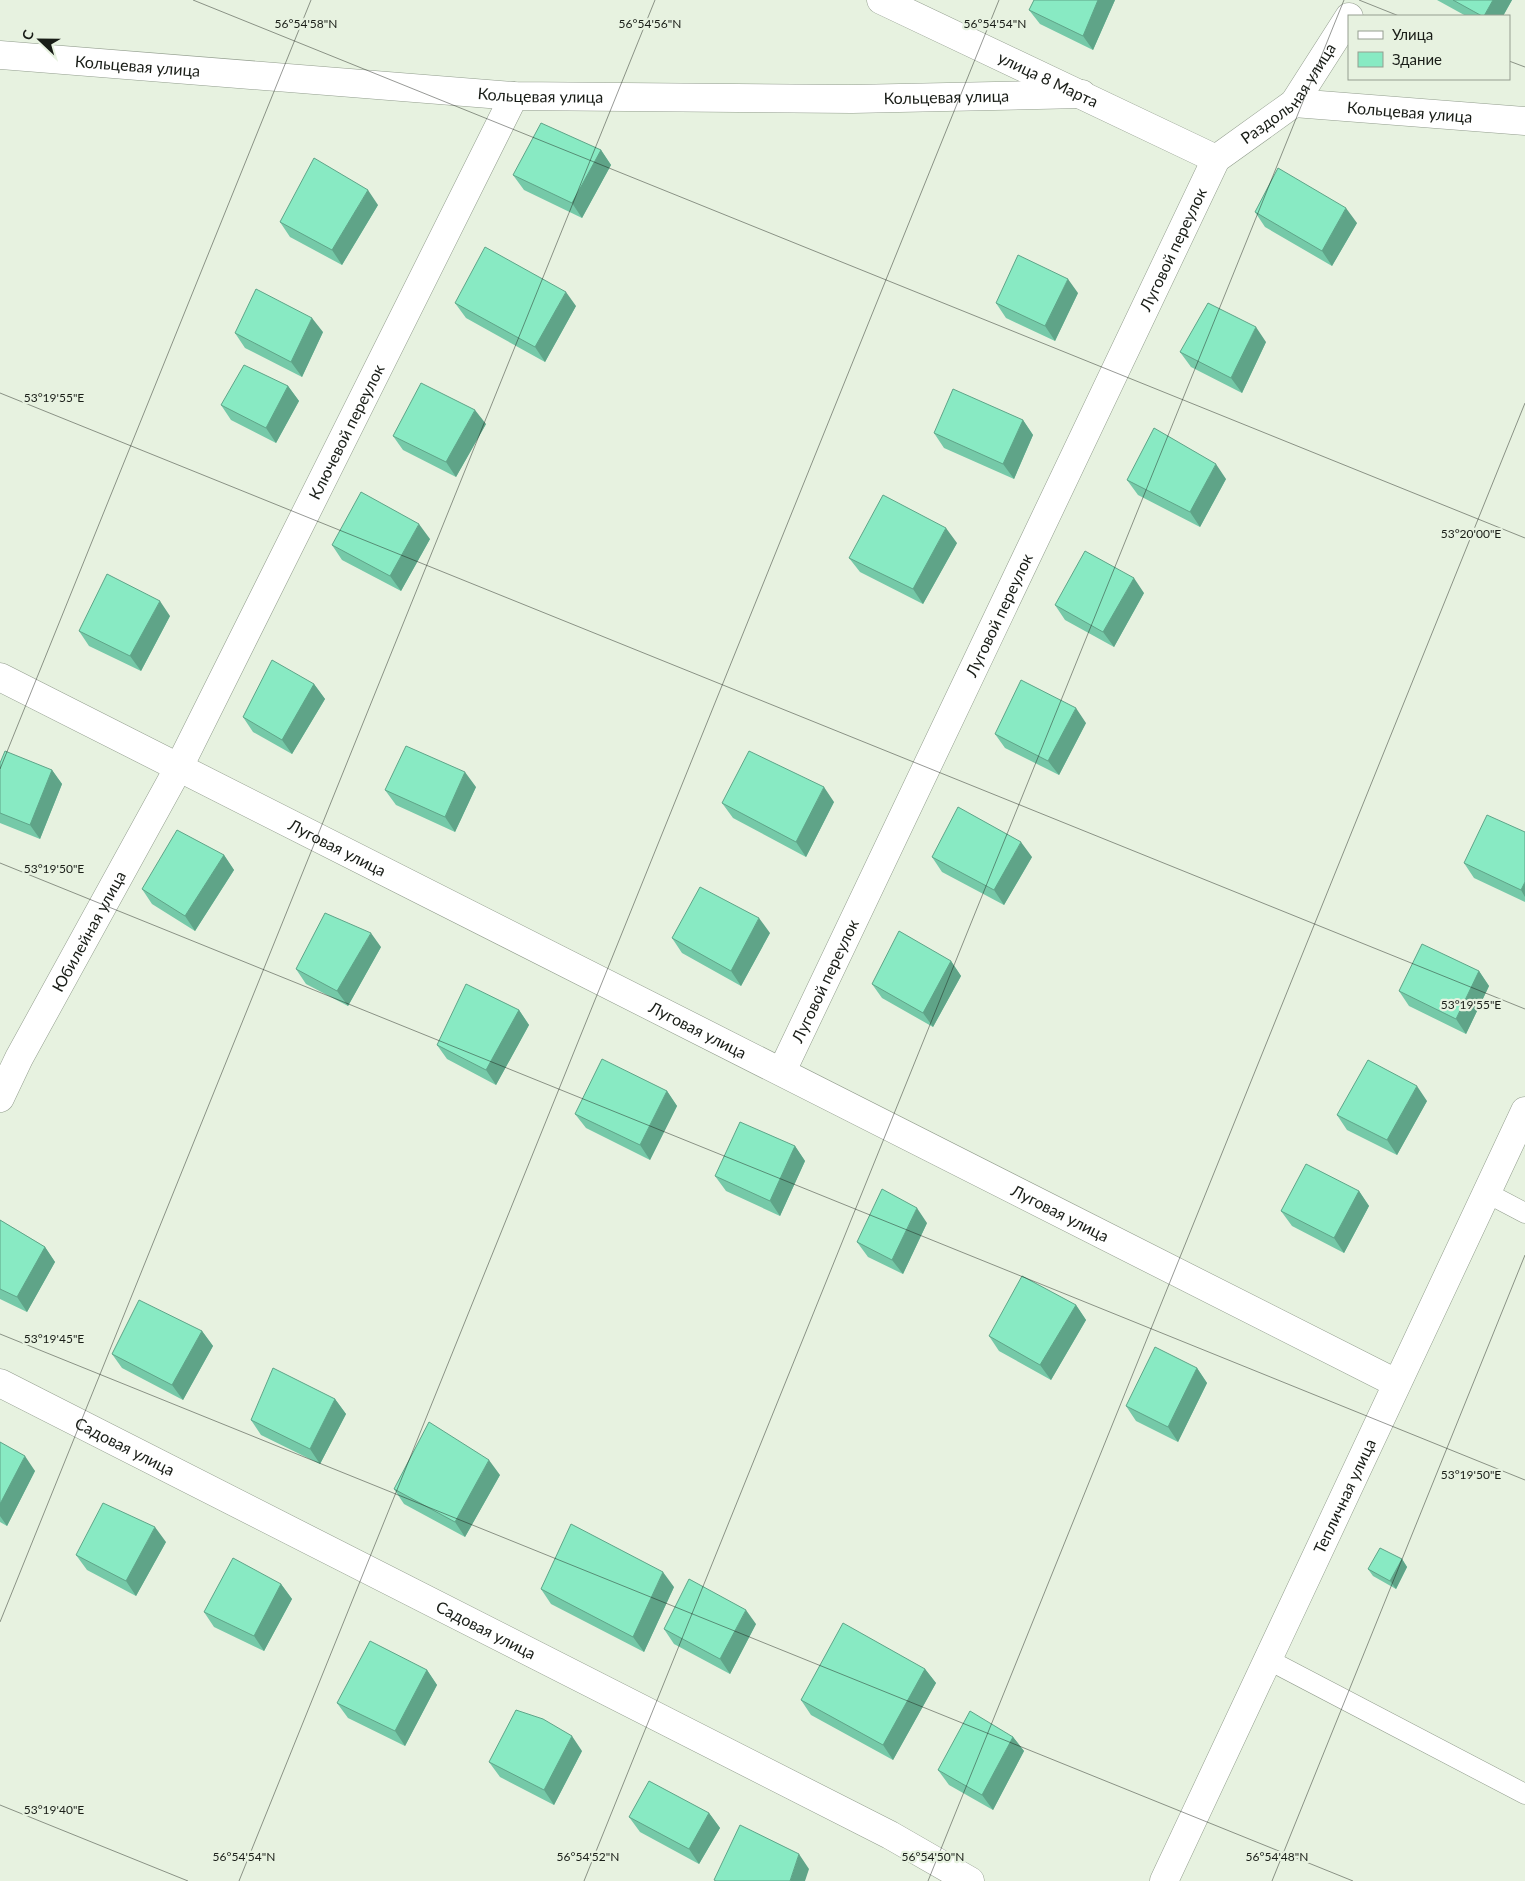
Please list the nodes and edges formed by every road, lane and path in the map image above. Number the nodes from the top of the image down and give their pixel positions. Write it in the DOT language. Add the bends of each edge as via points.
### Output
graph roads {
  1 [pos="881,0"];
  2 [pos="1360,0"];
  3 [pos="1350,15"];
  4 [pos="1348,19"];
  5 [pos="0,55"];
  6 [pos="1082,94"];
  7 [pos="514,96"];
  8 [pos="1294,103"];
  9 [pos="1525,121"];
  10 [pos="1216,159"];
  11 [pos="0,677"];
  12 [pos="179,767"];
  13 [pos="782,1071"];
  14 [pos="0,1098"];
  15 [pos="1525,1112"];
  16 [pos="1487,1193"];
  17 [pos="1525,1213"];
  18 [pos="0,1383"];
  19 [pos="1396,1383"];
  20 [pos="1267,1659"];
  21 [pos="1525,1794"];
  22 [pos="970,1881"];
  23 [pos="1164,1881"];
  1 -- 6 [label="street, улица 8 Марта"];
  2 -- 3 [label="street, Раздольная улица"];
  4 -- 8 [label="street, Раздольная улица"];
  5 -- 7 [label="street, Кольцевая улица"];
  6 -- 7 [label="street, Кольцевая улица" via="852,99"];
  6 -- 10 [label="street, улица 8 Марта"];
  7 -- 12 [label="street, Ключевой переулок"];
  8 -- 9 [label="street, Кольцевая улица"];
  8 -- 10 [label="street, Раздольная улица"];
  10 -- 13 [label="street, Луговой переулок"];
  11 -- 12 [label="street, Луговая улица"];
  12 -- 13 [label="street, Луговая улица"];
  12 -- 14 [label="street, Юбилейная улица"];
  13 -- 19 [label="street, Луговая улица"];
  15 -- 16 [label="street, Тепличная улица"];
  16 -- 17 [label="lane"];
  16 -- 19 [label="street, Тепличная улица"];
  18 -- 22 [label="street, Садовая улица" via="890,1835"];
  19 -- 20 [label="street, Тепличная улица"];
  20 -- 21 [label="lane"];
  20 -- 23 [label="street, Тепличная улица"];
}
